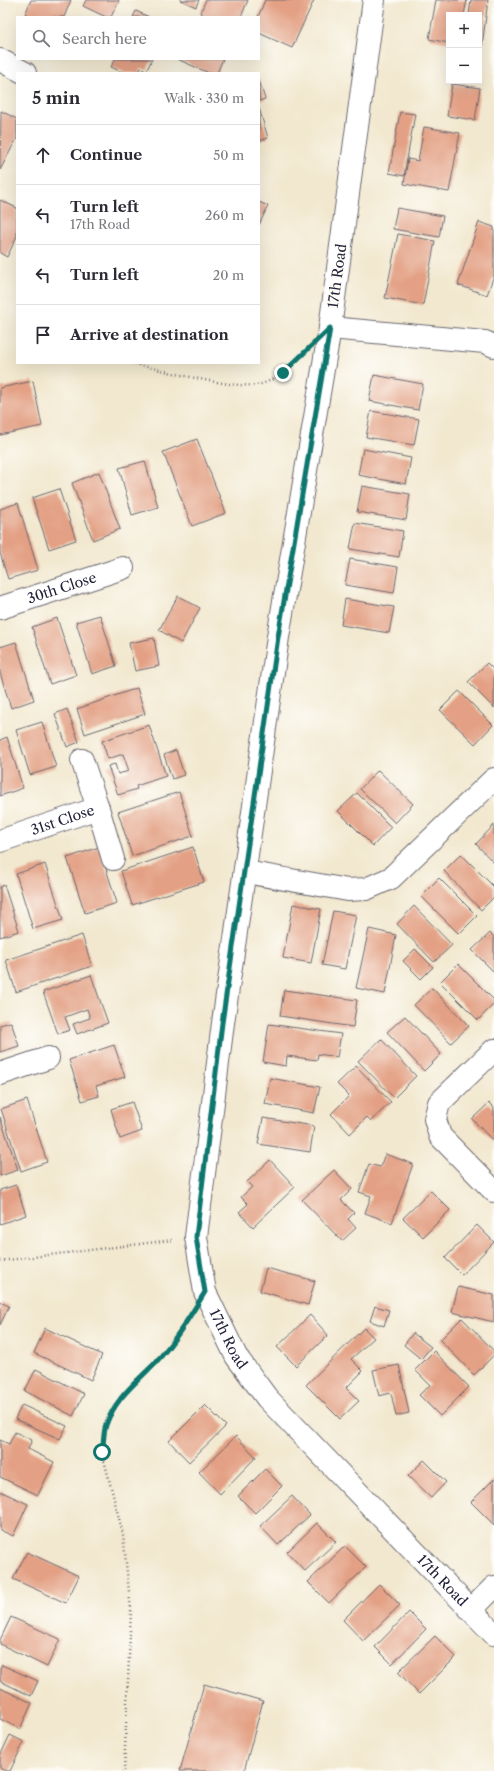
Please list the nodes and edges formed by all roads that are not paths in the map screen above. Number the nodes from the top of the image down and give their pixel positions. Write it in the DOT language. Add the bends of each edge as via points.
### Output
graph roads {
  1 [pos="374,0"];
  2 [pos="0,60"];
  3 [pos="23,72"];
  4 [pos="330,328"];
  5 [pos="494,346"];
  6 [pos="124,568"];
  7 [pos="0,608"];
  8 [pos="82,760"];
  9 [pos="494,779"];
  10 [pos="98,808"];
  11 [pos="0,841"];
  12 [pos="113,860"];
  13 [pos="245,872"];
  14 [pos="494,1050"];
  15 [pos="48,1058"];
  16 [pos="0,1074"];
  17 [pos="494,1191"];
  18 [pos="494,1587"];
  19 [pos="471,1610"];
  20 [pos="494,1634"];
  1 -- 4 [label="street, 17th Road"];
  2 -- 3 [label="street"];
  4 -- 5 [label="street" via="485,342"];
  4 -- 13 [label="street, 17th Road" via="278,637"];
  6 -- 7 [label="street, 30th Close"];
  8 -- 10 [label="street"];
  9 -- 13 [label="street" via="391,878 366,889 348,890"];
  10 -- 11 [label="street, 31st Close"];
  10 -- 12 [label="street, 31st Close"];
  13 -- 19 [label="street, 17th Road" via="222,1023 196,1237 205,1292 236,1356 267,1398"];
  14 -- 17 [label="street" via="439,1103 435,1119 440,1136"];
  15 -- 16 [label="street"];
  18 -- 19 [label="street"];
  19 -- 20 [label="street, 17th Road"];
}
